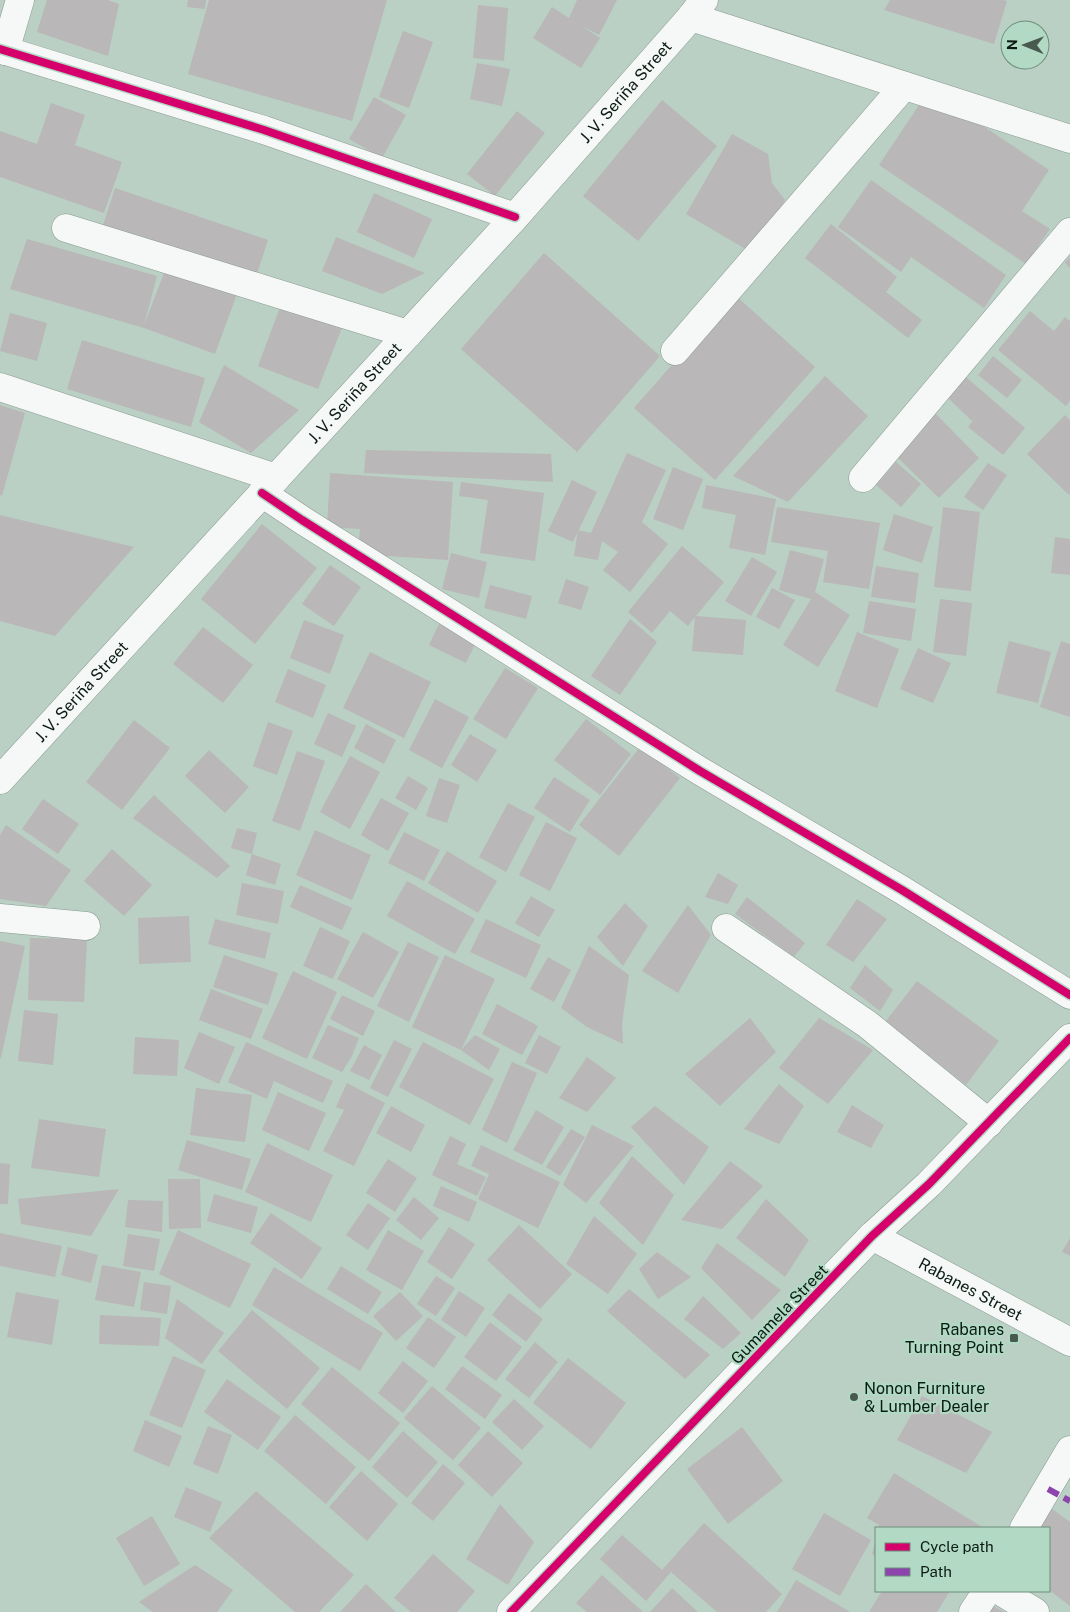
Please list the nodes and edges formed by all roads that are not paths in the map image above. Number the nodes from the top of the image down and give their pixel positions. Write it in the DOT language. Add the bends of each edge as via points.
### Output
graph roads {
  1 [pos="20,0"];
  2 [pos="698,8"];
  3 [pos="3,50"];
  4 [pos="904,86"];
  5 [pos="1070,139"];
  6 [pos="515,217"];
  7 [pos="66,228"];
  8 [pos="1070,232"];
  9 [pos="408,334"];
  10 [pos="675,351"];
  11 [pos="0,387"];
  12 [pos="863,478"];
  13 [pos="269,486"];
  14 [pos="0,780"];
  15 [pos="0,918"];
  16 [pos="86,926"];
  17 [pos="726,928"];
  18 [pos="1070,995"];
  19 [pos="1070,1038"];
  20 [pos="989,1123"];
  21 [pos="872,1236"];
  22 [pos="1070,1342"];
  23 [pos="1070,1450"];
  24 [pos="1025,1527"];
  25 [pos="986,1592"];
  26 [pos="1002,1592"];
  27 [pos="511,1612"];
  28 [pos="973,1612"];
  29 [pos="1035,1612"];
  1 -- 3 [label="street"];
  2 -- 4 [label="street"];
  2 -- 6 [label="street, J. V. Seriña Street"];
  3 -- 6 [label="street" via="264,130"];
  4 -- 5 [label="street"];
  4 -- 10 [label="street"];
  6 -- 9 [label="street, J. V. Seriña Street"];
  7 -- 9 [label="street"];
  8 -- 12 [label="street"];
  9 -- 13 [label="street, J. V. Seriña Street"];
  11 -- 13 [label="street"];
  13 -- 14 [label="street, J. V. Seriña Street"];
  13 -- 18 [label="street" via="310,525 700,771 902,890"];
  15 -- 16 [label="street"];
  17 -- 20 [label="street" via="867,1024"];
  19 -- 20 [label="street, Gumamela Street"];
  20 -- 21 [label="street, Gumamela Street"];
  21 -- 22 [label="street, Rabanes Street"];
  21 -- 27 [label="street, Gumamela Street"];
  23 -- 24 [label="street"];
  25 -- 28 [label="street"];
  26 -- 29 [label="street"];
}
